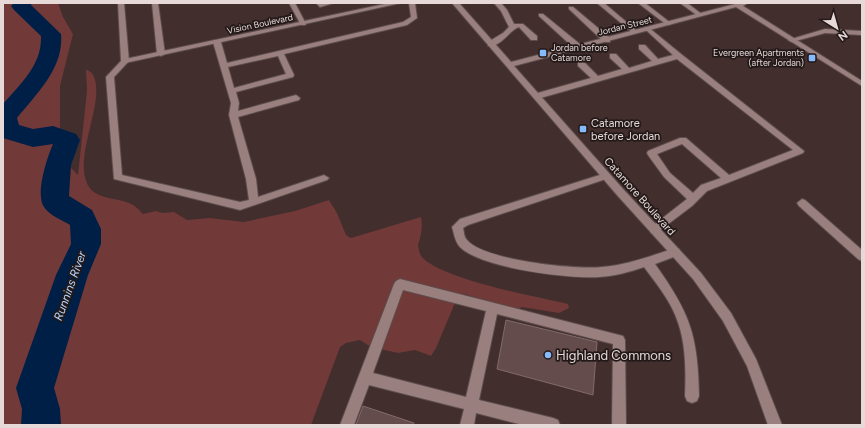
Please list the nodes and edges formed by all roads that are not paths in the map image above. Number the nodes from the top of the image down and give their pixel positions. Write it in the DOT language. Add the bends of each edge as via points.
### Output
graph roads {
  1 [pos="121,3"];
  2 [pos="155,3"];
  3 [pos="292,3"];
  4 [pos="319,3"];
  5 [pos="331,3"];
  6 [pos="353,3"];
  7 [pos="398,3"];
  8 [pos="412,3"];
  9 [pos="455,3"];
  10 [pos="497,3"];
  11 [pos="600,3"];
  12 [pos="641,3"];
  13 [pos="683,3"];
  14 [pos="745,3"];
  15 [pos="737,6"];
  16 [pos="571,8"];
  17 [pos="359,11"];
  18 [pos="541,15"];
  19 [pos="700,15"];
  20 [pos="302,24"];
  21 [pos="670,24"];
  22 [pos="512,26"];
  23 [pos="648,29"];
  24 [pos="635,32"];
  25 [pos="862,33"];
  26 [pos="534,38"];
  27 [pos="607,40"];
  28 [pos="792,40"];
  29 [pos="217,42"];
  30 [pos="491,44"];
  31 [pos="578,47"];
  32 [pos="642,47"];
  33 [pos="280,53"];
  34 [pos="162,54"];
  35 [pos="613,56"];
  36 [pos="678,56"];
  37 [pos="125,61"];
  38 [pos="657,62"];
  39 [pos="581,64"];
  40 [pos="510,65"];
  41 [pos="224,66"];
  42 [pos="628,70"];
  43 [pos="597,79"];
  44 [pos="862,84"];
  45 [pos="231,91"];
  46 [pos="537,96"];
  47 [pos="296,98"];
  48 [pos="234,115"];
  49 [pos="606,176"];
  50 [pos="324,178"];
  51 [pos="728,179"];
  52 [pos="693,199"];
  53 [pos="254,202"];
  54 [pos="802,203"];
  55 [pos="655,230"];
  56 [pos="675,252"];
  57 [pos="862,256"];
  58 [pos="647,262"];
  59 [pos="492,308"];
  60 [pos="364,377"];
  61 [pos="692,396"];
  62 [pos="472,405"];
  63 [pos="537,423"];
  64 [pos="347,425"];
  65 [pos="467,425"];
  66 [pos="553,425"];
  67 [pos="619,425"];
  68 [pos="775,425"];
  1 -- 37 [label="street"];
  2 -- 34 [label="street"];
  3 -- 20 [label="street"];
  4 -- 5 [label="street"];
  6 -- 17 [label="street"];
  7 -- 17 [label="street, Vision Boulevard"];
  8 -- 33 [label="street" via="414,18 405,24"];
  9 -- 30 [label="street, Catamore Boulevard"];
  10 -- 22 [label="street" via="504,10"];
  11 -- 24 [label="street"];
  12 -- 21 [label="street"];
  13 -- 19 [label="street"];
  14 -- 15 [label="street, Jordan Street"];
  15 -- 19 [label="street, Jordan Street"];
  15 -- 28 [label="street"];
  16 -- 27 [label="street"];
  17 -- 20 [label="street, Vision Boulevard"];
  18 -- 31 [label="street"];
  19 -- 21 [label="street, Jordan Street"];
  20 -- 29 [label="street, Vision Boulevard"];
  21 -- 23 [label="street, Jordan Street"];
  22 -- 26 [label="street" via="521,25"];
  22 -- 30 [label="street" via="502,38"];
  23 -- 24 [label="street, Jordan Street"];
  23 -- 36 [label="street"];
  24 -- 27 [label="street, Jordan Street"];
  25 -- 28 [label="street" via="826,31"];
  27 -- 31 [label="street, Jordan Street"];
  28 -- 44 [label="street"];
  29 -- 34 [label="street, Vision Boulevard"];
  29 -- 41 [label="street"];
  30 -- 40 [label="street, Catamore Boulevard"];
  31 -- 40 [label="street, Jordan Street"];
  32 -- 38 [label="street"];
  33 -- 41 [label="street"];
  33 -- 45 [label="street" via="290,75"];
  34 -- 37 [label="street, Vision Boulevard"];
  35 -- 42 [label="street"];
  36 -- 38 [label="street"];
  36 -- 51 [label="street" via="800,151"];
  37 -- 53 [label="street" via="110,77 117,177 240,206"];
  38 -- 42 [label="street"];
  39 -- 43 [label="street"];
  40 -- 46 [label="street, Catamore Boulevard"];
  41 -- 45 [label="street"];
  42 -- 43 [label="street"];
  43 -- 46 [label="street"];
  45 -- 48 [label="street" via="235,103"];
  46 -- 49 [label="street, Catamore Boulevard"];
  47 -- 48 [label="street"];
  48 -- 53 [label="street" via="251,179"];
  49 -- 55 [label="street, Catamore Boulevard"];
  49 -- 58 [label="street" via="481,216 464,222 457,228 465,245 489,258 569,271 600,272"];
  50 -- 53 [label="street"];
  51 -- 52 [label="street" via="704,188"];
  51 -- 52 [label="street" via="683,140 651,153 667,175"];
  52 -- 55 [label="street"];
  54 -- 57 [label="street"];
  55 -- 56 [label="street, Catamore Boulevard"];
  56 -- 58 [label="street"];
  56 -- 68 [label="street, Catamore Boulevard" via="697,276 727,317 752,363"];
  58 -- 61 [label="street" via="674,300 685,326 692,374"];
  59 -- 60 [label="street" via="400,284"];
  59 -- 62 [label="street"];
  59 -- 67 [label="street" via="620,340"];
  60 -- 62 [label="street"];
  60 -- 64 [label="street"];
  62 -- 63 [label="street"];
  62 -- 65 [label="street"];
  63 -- 66 [label="street"];
}
